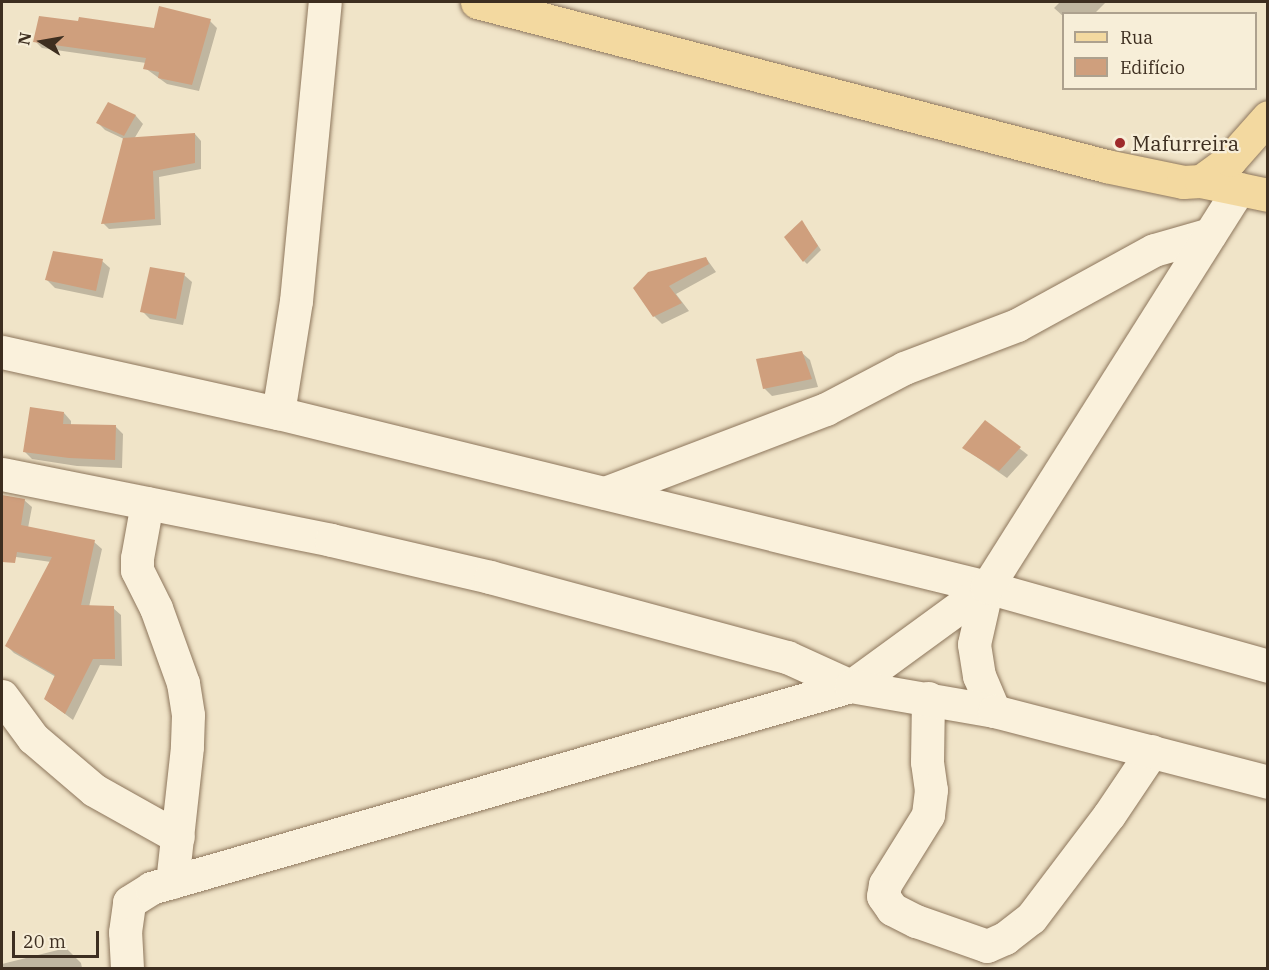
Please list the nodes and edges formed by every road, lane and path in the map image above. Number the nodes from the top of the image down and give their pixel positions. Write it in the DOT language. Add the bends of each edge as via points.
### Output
graph roads {
  1 [pos="325,2"];
  2 [pos="477,2"];
  3 [pos="1268,117"];
  4 [pos="1201,181"];
  5 [pos="1253,192"];
  6 [pos="1210,234"];
  7 [pos="4,343"];
  8 [pos="278,413"];
  9 [pos="2,474"];
  10 [pos="605,493"];
  11 [pos="147,503"];
  12 [pos="987,587"];
  13 [pos="1268,666"];
  14 [pos="851,686"];
  15 [pos="2,696"];
  16 [pos="928,698"];
  17 [pos="994,711"];
  18 [pos="1152,751"];
  19 [pos="1268,782"];
  20 [pos="178,837"];
  21 [pos="172,882"];
  22 [pos="127,969"];
  1 -- 8 [label="street" via="296,301"];
  2 -- 4 [label="main road" via="1106,166 1183,182"];
  3 -- 4 [label="main road" via="1230,160"];
  4 -- 5 [label="main road"];
  5 -- 6 [label="street"];
  6 -- 10 [label="street" via="1154,250 1017,325 904,368 826,409"];
  6 -- 12 [label="street"];
  7 -- 8 [label="street"];
  8 -- 10 [label="street"];
  9 -- 11 [label="street"];
  10 -- 12 [label="street"];
  11 -- 14 [label="street" via="490,576 787,657"];
  11 -- 20 [label="street" via="137,570 156,608 183,682 188,716"];
  12 -- 13 [label="street"];
  12 -- 14 [label="street"];
  12 -- 17 [label="street" via="974,644 979,675"];
  14 -- 16 [label="street"];
  14 -- 21 [label="street"];
  15 -- 20 [label="street" via="33,738 93,790"];
  16 -- 17 [label="street"];
  16 -- 18 [label="street" via="928,815 885,884 883,896 892,909 915,921 987,946 1032,918 1110,815"];
  17 -- 18 [label="street"];
  18 -- 19 [label="street"];
  20 -- 21 [label="street"];
  21 -- 22 [label="street" via="151,888 129,902 125,932"];
}
